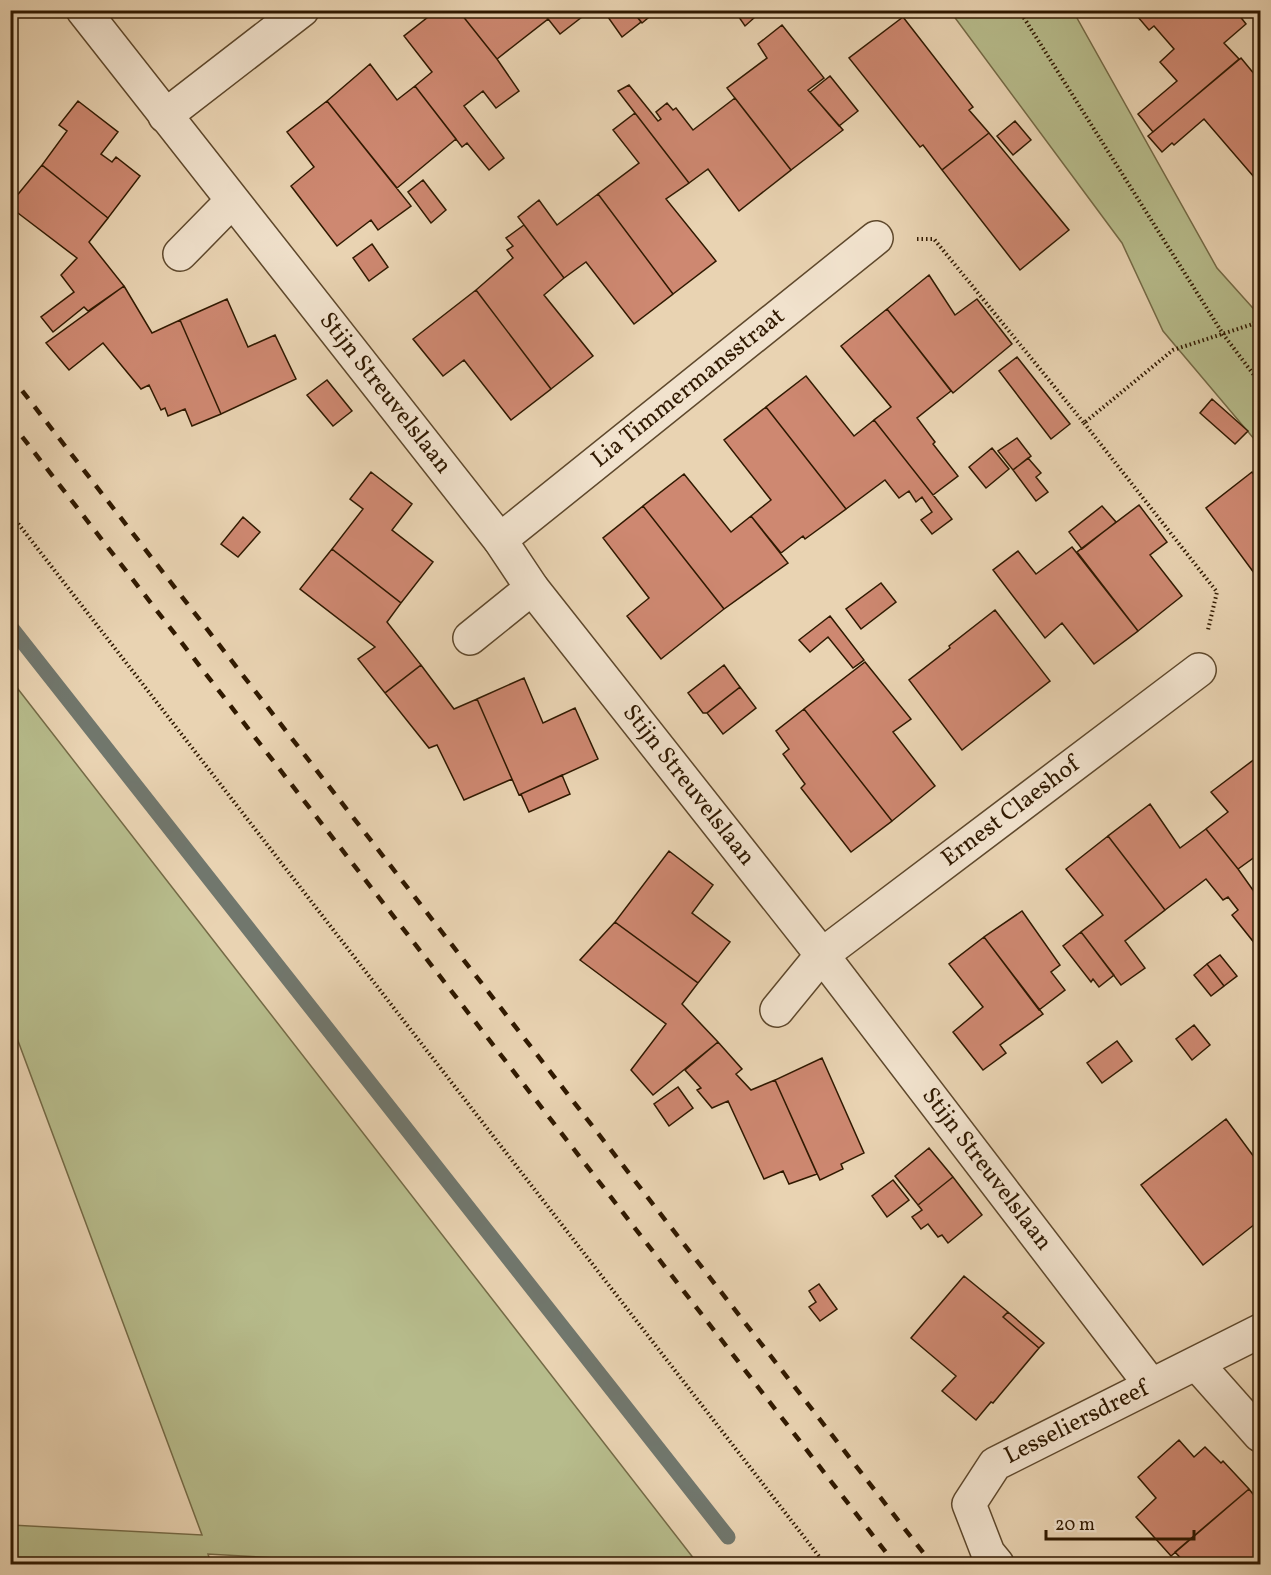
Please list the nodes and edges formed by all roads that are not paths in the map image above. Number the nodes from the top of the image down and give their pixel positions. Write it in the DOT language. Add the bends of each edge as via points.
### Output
graph roads {
  1 [pos="83,10"];
  2 [pos="302,10"];
  3 [pos="165,116"];
  4 [pos="232,201"];
  5 [pos="876,238"];
  6 [pos="180,254"];
  7 [pos="500,540"];
  8 [pos="532,588"];
  9 [pos="470,638"];
  10 [pos="1199,670"];
  11 [pos="822,955"];
  12 [pos="777,1010"];
  13 [pos="1260,1331"];
  14 [pos="1197,1364"];
  15 [pos="1151,1385"];
  16 [pos="1260,1435"];
  17 [pos="997,1564"];
  1 -- 3 [label="street, Stijn Streuvelslaan"];
  2 -- 3 [label="street"];
  3 -- 4 [label="street, Stijn Streuvelslaan"];
  4 -- 6 [label="street"];
  4 -- 7 [label="street, Stijn Streuvelslaan"];
  5 -- 7 [label="street, Lia Timmermansstraat"];
  7 -- 8 [label="street, Stijn Streuvelslaan"];
  8 -- 9 [label="street"];
  8 -- 11 [label="street, Stijn Streuvelslaan"];
  10 -- 11 [label="street, Ernest Claeshof"];
  11 -- 12 [label="street"];
  11 -- 15 [label="street, Stijn Streuvelslaan"];
  13 -- 14 [label="street, Lesseliersdreef"];
  14 -- 15 [label="street, Lesseliersdreef"];
  14 -- 16 [label="street"];
  15 -- 17 [label="street, Lesseliersdreef" via="995,1464 969,1504 988,1553"];
}
